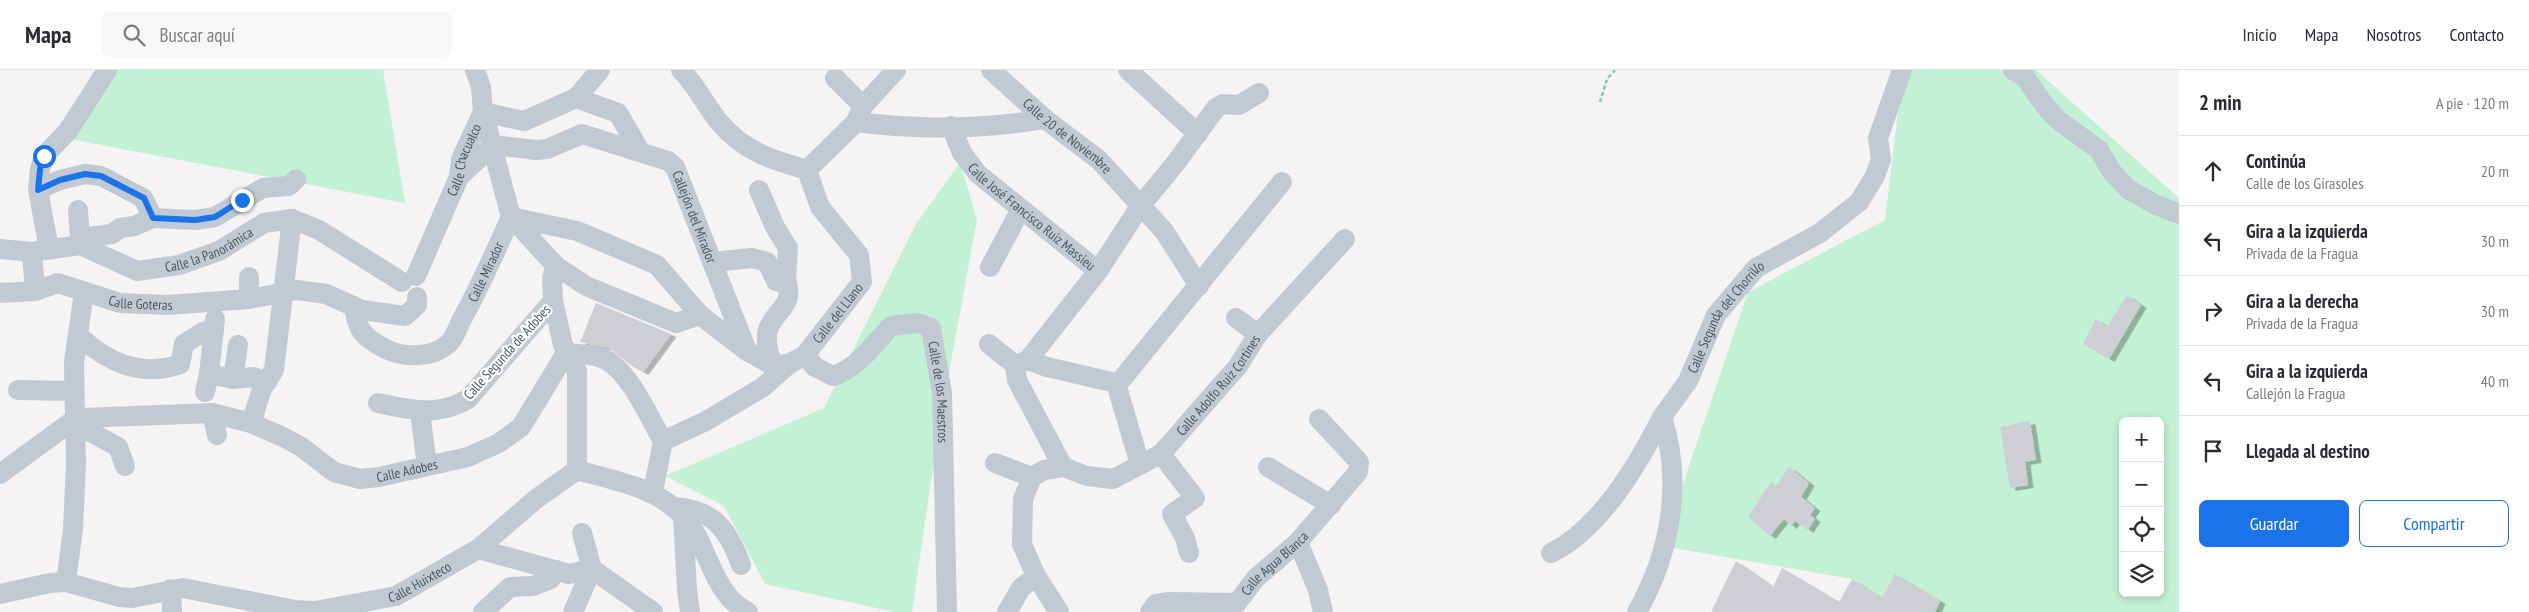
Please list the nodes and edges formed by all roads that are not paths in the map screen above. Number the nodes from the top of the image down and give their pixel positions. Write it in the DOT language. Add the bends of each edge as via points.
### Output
graph roads {
  1 [pos="106,70"];
  2 [pos="475,70"];
  3 [pos="600,70"];
  4 [pos="896,70"];
  5 [pos="991,70"];
  6 [pos="1128,70"];
  7 [pos="1902,70"];
  8 [pos="2013,70"];
  9 [pos="684,72"];
  10 [pos="835,78"];
  11 [pos="1259,93"];
  12 [pos="576,98"];
  13 [pos="483,112"];
  14 [pos="860,114"];
  15 [pos="1045,119"];
  16 [pos="951,126"];
  17 [pos="1198,134"];
  18 [pos="493,145"];
  19 [pos="640,151"];
  20 [pos="807,170"];
  21 [pos="459,177"];
  22 [pos="296,179"];
  23 [pos="1282,182"];
  24 [pos="38,190"];
  25 [pos="759,190"];
  26 [pos="1141,205"];
  27 [pos="1021,209"];
  28 [pos="78,210"];
  29 [pos="2179,214"];
  30 [pos="512,217"];
  31 [pos="153,218"];
  32 [pos="292,219"];
  33 [pos="1345,239"];
  34 [pos="80,241"];
  35 [pos="0,249"];
  36 [pos="41,251"];
  37 [pos="713,262"];
  38 [pos="556,266"];
  39 [pos="990,267"];
  40 [pos="1098,271"];
  41 [pos="249,277"];
  42 [pos="409,279"];
  43 [pos="783,281"];
  44 [pos="1199,286"];
  45 [pos="35,291"];
  46 [pos="284,291"];
  47 [pos="84,292"];
  48 [pos="0,293"];
  49 [pos="249,300"];
  50 [pos="217,302"];
  51 [pos="553,302"];
  52 [pos="354,306"];
  53 [pos="700,315"];
  54 [pos="1236,318"];
  55 [pos="214,330"];
  56 [pos="1258,334"];
  57 [pos="79,336"];
  58 [pos="989,344"];
  59 [pos="238,345"];
  60 [pos="747,351"];
  61 [pos="566,353"];
  62 [pos="788,361"];
  63 [pos="1021,362"];
  64 [pos="233,379"];
  65 [pos="266,382"];
  66 [pos="1116,383"];
  67 [pos="18,390"];
  68 [pos="74,390"];
  69 [pos="378,403"];
  70 [pos="420,412"];
  71 [pos="212,413"];
  72 [pos="1662,417"];
  73 [pos="78,418"];
  74 [pos="1319,419"];
  75 [pos="258,432"];
  76 [pos="217,435"];
  77 [pos="663,441"];
  78 [pos="1161,454"];
  79 [pos="24,455"];
  80 [pos="0,461"];
  81 [pos="995,463"];
  82 [pos="1140,465"];
  83 [pos="125,466"];
  84 [pos="427,466"];
  85 [pos="1063,467"];
  86 [pos="1268,467"];
  87 [pos="577,470"];
  88 [pos="0,474"];
  89 [pos="1032,477"];
  90 [pos="653,492"];
  91 [pos="1331,505"];
  92 [pos="678,511"];
  93 [pos="582,533"];
  94 [pos="1298,542"];
  95 [pos="478,548"];
  96 [pos="1551,553"];
  97 [pos="1189,554"];
  98 [pos="740,565"];
  99 [pos="592,569"];
  100 [pos="556,570"];
  101 [pos="1036,576"];
  102 [pos="66,582"];
  103 [pos="171,589"];
  104 [pos="0,594"];
  105 [pos="315,611"];
  106 [pos="172,612"];
  107 [pos="483,612"];
  108 [pos="574,612"];
  109 [pos="653,612"];
  110 [pos="690,612"];
  111 [pos="748,612"];
  112 [pos="947,612"];
  113 [pos="1007,612"];
  114 [pos="1059,612"];
  115 [pos="1150,612"];
  116 [pos="1322,612"];
  117 [pos="1637,612"];
  1 -- 24 [label="street" via="68,131 44,156"];
  2 -- 13 [label="street" via="481,86"];
  3 -- 12 [label="street, Calle Chacualco"];
  4 -- 14 [label="street"];
  5 -- 15 [label="street, Calle 20 de Noviembre"];
  6 -- 17 [label="street"];
  7 -- 72 [label="street, Calle Segunda del Chorrillo" via="1878,138 1881,159 1859,202 1820,233 1756,268 1716,315 1688,381"];
  8 -- 29 [label="street" via="2025,77 2058,120 2099,150 2112,172 2128,189"];
  9 -- 20 [label="street" via="720,123 743,144 763,157"];
  10 -- 14 [label="street"];
  11 -- 17 [label="street, Calle José Francisco Ruiz Massieu" via="1239,105 1223,104 1216,108"];
  12 -- 13 [label="street, Calle Chacualco" via="524,121"];
  12 -- 19 [label="street" via="618,113"];
  13 -- 18 [label="street"];
  13 -- 21 [label="street, Calle Chacualco" via="461,159"];
  14 -- 16 [label="street" via="912,128"];
  14 -- 20 [label="street"];
  15 -- 16 [label="street" via="1020,124"];
  15 -- 26 [label="street, Calle 20 de Noviembre" via="1099,160"];
  16 -- 27 [label="street, Calle José Francisco Ruiz Massieu" via="969,165"];
  17 -- 26 [label="street, Calle José Francisco Ruiz Massieu"];
  18 -- 19 [label="street, Callejón del Mirador" via="536,150 582,134"];
  18 -- 21 [label="street"];
  18 -- 30 [label="street"];
  19 -- 37 [label="street, Callejón del Mirador" via="668,160 676,167"];
  20 -- 62 [label="street, Calle del Llano" via="820,207 860,255 862,282"];
  21 -- 42 [label="street, Calle Chacualco"];
  22 -- 31 [label="street" via="289,186 263,188 215,217 195,220"];
  23 -- 44 [label="street"];
  24 -- 31 [label="street" via="85,174 101,176 144,198"];
  24 -- 36 [label="street"];
  25 -- 43 [label="street" via="788,248"];
  26 -- 40 [label="street, Calle José Francisco Ruiz Massieu"];
  26 -- 44 [label="street" via="1164,231"];
  27 -- 39 [label="street"];
  27 -- 40 [label="street, Calle José Francisco Ruiz Massieu"];
  28 -- 34 [label="street"];
  30 -- 38 [label="street"];
  30 -- 52 [label="street, Calle Mirador" via="449,344 436,351 409,356 396,354 366,338 359,329"];
  30 -- 53 [label="street" via="577,231 657,265"];
  31 -- 34 [label="street" via="120,228 112,234"];
  32 -- 34 [label="street, Calle la Panorámica" via="264,223 219,251 179,265 137,271"];
  32 -- 42 [label="street" via="319,230"];
  32 -- 46 [label="street"];
  33 -- 56 [label="street, Calle Adolfo Ruiz Cortines"];
  34 -- 36 [label="street"];
  35 -- 36 [label="street"];
  36 -- 45 [label="street"];
  37 -- 43 [label="street" via="752,258 767,262 776,281"];
  37 -- 60 [label="street, Callejón del Mirador"];
  38 -- 51 [label="street, Calle Segunda de Adobes" via="552,278"];
  38 -- 53 [label="street" via="586,286 676,323"];
  40 -- 63 [label="street"];
  41 -- 49 [label="street"];
  42 -- 52 [label="street" via="404,295 417,297 417,305 405,316"];
  43 -- 62 [label="street" via="790,292 788,300 770,325 766,339"];
  44 -- 66 [label="street"];
  45 -- 47 [label="street, Calle Goteras" via="58,283"];
  45 -- 48 [label="street, Calle Goteras"];
  46 -- 49 [label="street, Calle Goteras"];
  46 -- 52 [label="street, Calle Goteras" via="318,292"];
  46 -- 65 [label="street" via="274,370"];
  47 -- 50 [label="street, Calle Goteras" via="120,303"];
  47 -- 57 [label="street"];
  49 -- 50 [label="street, Calle Goteras"];
  50 -- 55 [label="street"];
  51 -- 61 [label="street"];
  51 -- 70 [label="street, Calle Segunda de Adobes" via="468,399 455,406"];
  53 -- 60 [label="street"];
  54 -- 56 [label="street"];
  55 -- 57 [label="street" via="203,332 184,344 180,364 149,369 122,366 95,351"];
  55 -- 64 [label="street" via="207,383"];
  56 -- 78 [label="street, Calle Adolfo Ruiz Cortines" via="1238,366"];
  57 -- 68 [label="street" via="74,362"];
  58 -- 63 [label="street"];
  59 -- 64 [label="street"];
  60 -- 62 [label="street"];
  61 -- 77 [label="street" via="608,361 626,378"];
  61 -- 84 [label="street, Calle Adobes" via="521,427 499,443 468,457"];
  61 -- 87 [label="street" via="577,371"];
  62 -- 77 [label="street, Calle del Llano" via="763,387 706,421"];
  62 -- 112 [label="street, Calle de los Maestros" via="815,367 833,376 859,360 891,326 918,323 931,328 942,393"];
  63 -- 66 [label="street"];
  63 -- 85 [label="street" via="1017,380"];
  64 -- 65 [label="street" via="254,377"];
  65 -- 75 [label="street" via="262,389"];
  66 -- 82 [label="street"];
  67 -- 68 [label="street"];
  68 -- 73 [label="street"];
  69 -- 70 [label="street"];
  70 -- 84 [label="street"];
  71 -- 73 [label="street, Calle Adobes"];
  71 -- 75 [label="street, Calle Adobes"];
  71 -- 76 [label="street"];
  72 -- 96 [label="street, Calle Segunda del Chorrillo" via="1638,464 1586,528 1568,545"];
  72 -- 117 [label="street" via="1673,461 1671,519 1653,577"];
  73 -- 79 [label="street"];
  73 -- 83 [label="street" via="85,429 118,447"];
  73 -- 102 [label="street" via="73,529"];
  74 -- 91 [label="street, Calle Agua Blanca" via="1359,462 1358,472"];
  75 -- 84 [label="street, Calle Adobes" via="300,446 334,472 360,479"];
  77 -- 90 [label="street"];
  78 -- 82 [label="street, Calle Adolfo Ruiz Cortines"];
  78 -- 97 [label="street" via="1195,498 1172,514 1185,538"];
  79 -- 80 [label="street"];
  79 -- 88 [label="street"];
  81 -- 89 [label="street"];
  82 -- 85 [label="street, Calle Adolfo Ruiz Cortines" via="1113,479 1087,476"];
  85 -- 89 [label="street" via="1044,470"];
  86 -- 91 [label="street"];
  87 -- 90 [label="street"];
  87 -- 95 [label="street, Calle Huixteco" via="536,499"];
  89 -- 101 [label="street" via="1023,499 1022,544"];
  90 -- 92 [label="street"];
  91 -- 94 [label="street, Calle Agua Blanca"];
  92 -- 98 [label="street" via="706,513 721,527"];
  92 -- 110 [label="street" via="687,554 686,590"];
  92 -- 111 [label="street" via="703,544 725,594"];
  93 -- 99 [label="street"];
  94 -- 115 [label="street, Calle Agua Blanca" via="1256,578 1237,603 1169,602 1156,604"];
  94 -- 116 [label="street" via="1318,590"];
  95 -- 100 [label="street"];
  95 -- 105 [label="street, Calle Huixteco" via="396,596"];
  99 -- 100 [label="street" via="569,574"];
  99 -- 108 [label="street"];
  99 -- 109 [label="street"];
  100 -- 107 [label="street" via="551,579 533,586 510,587"];
  101 -- 113 [label="street" via="1021,588"];
  101 -- 114 [label="street"];
  102 -- 103 [label="street, Calle Huixteco" via="132,598"];
  102 -- 104 [label="street, Calle Huixteco"];
  103 -- 105 [label="street, Calle Huixteco" via="183,588"];
  103 -- 106 [label="street"];
}
